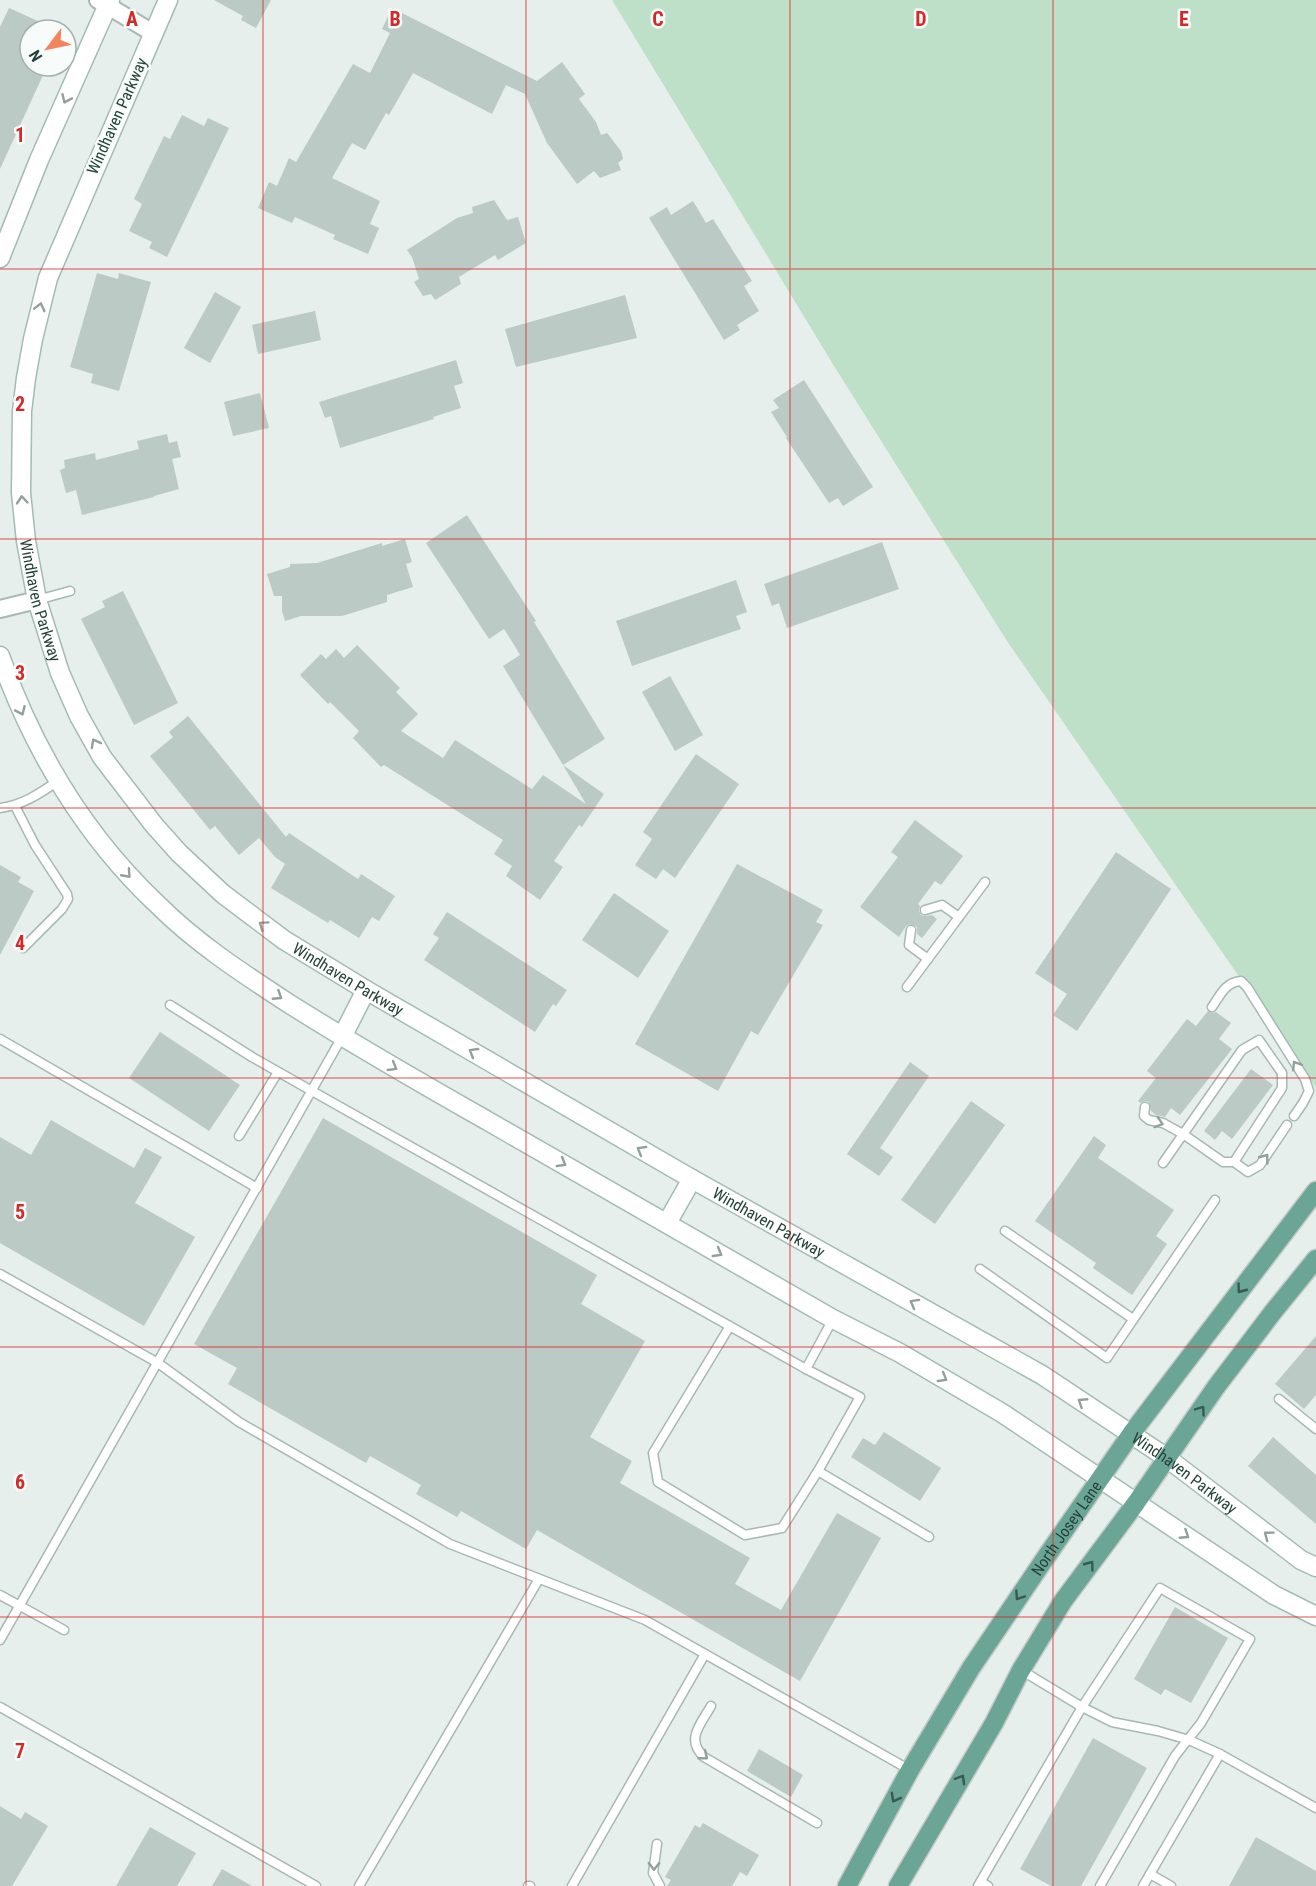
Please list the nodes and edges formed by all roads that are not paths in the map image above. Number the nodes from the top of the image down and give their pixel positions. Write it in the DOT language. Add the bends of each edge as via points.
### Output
graph roads {
  1 [pos="168,0"];
  2 [pos="105,2"];
  3 [pos="153,33"];
  4 [pos="0,258"];
  5 [pos="70,591"];
  6 [pos="37,600"];
  7 [pos="0,609"];
  8 [pos="0,656"];
  9 [pos="58,781"];
  10 [pos="15,806"];
  11 [pos="0,808"];
  12 [pos="985,882"];
  13 [pos="925,910"];
  14 [pos="959,917"];
  15 [pos="911,930"];
  16 [pos="23,948"];
  17 [pos="927,959"];
  18 [pos="907,987"];
  19 [pos="366,990"];
  20 [pos="170,1005"];
  21 [pos="1212,1007"];
  22 [pos="342,1037"];
  23 [pos="0,1039"];
  24 [pos="278,1072"];
  25 [pos="312,1091"];
  26 [pos="1145,1107"];
  27 [pos="1294,1116"];
  28 [pos="1287,1125"];
  29 [pos="1183,1134"];
  30 [pos="239,1136"];
  31 [pos="1234,1162"];
  32 [pos="1163,1163"];
  33 [pos="692,1179"];
  34 [pos="256,1188"];
  35 [pos="1316,1191"];
  36 [pos="1215,1200"];
  37 [pos="667,1223"];
  38 [pos="1005,1231"];
  39 [pos="1316,1259"];
  40 [pos="980,1269"];
  41 [pos="0,1274"];
  42 [pos="833,1319"];
  43 [pos="1133,1319"];
  44 [pos="730,1326"];
  45 [pos="158,1363"];
  46 [pos="806,1369"];
  47 [pos="1279,1399"];
  48 [pos="1316,1429"];
  49 [pos="1131,1434"];
  50 [pos="1167,1458"];
  51 [pos="818,1471"];
  52 [pos="1100,1479"];
  53 [pos="1136,1503"];
  54 [pos="929,1537"];
  55 [pos="1316,1567"];
  56 [pos="539,1579"];
  57 [pos="0,1595"];
  58 [pos="20,1606"];
  59 [pos="1316,1616"];
  60 [pos="64,1630"];
  61 [pos="0,1640"];
  62 [pos="705,1654"];
  63 [pos="1022,1670"];
  64 [pos="711,1706"];
  65 [pos="0,1707"];
  66 [pos="1082,1707"];
  67 [pos="1189,1740"];
  68 [pos="1220,1754"];
  69 [pos="910,1770"];
  70 [pos="1316,1808"];
  71 [pos="817,1823"];
  72 [pos="657,1844"];
  73 [pos="1150,1874"];
  74 [pos="982,1884"];
  75 [pos="900,1885"];
  76 [pos="316,1886"];
  77 [pos="359,1886"];
  78 [pos="572,1886"];
  79 [pos="660,1886"];
  80 [pos="847,1886"];
  81 [pos="1100,1886"];
  82 [pos="1143,1886"];
  83 [pos="1171,1886"];
  1 -- 3 [label="main road, Windhaven Parkway"];
  2 -- 3 [label="street"];
  2 -- 4 [label="main road, one-way"];
  6 -- 3 [label="main road, Windhaven Parkway, one-way" via="21,493 22,411 39,307 60,246"];
  5 -- 6 [label="lane"];
  6 -- 7 [label="street"];
  19 -- 6 [label="main road, Windhaven Parkway, one-way" via="242,909 203,876 154,825 102,757 80,716 60,673"];
  8 -- 9 [label="main road, one-way" via="29,728"];
  9 -- 10 [label="lane"];
  9 -- 22 [label="main road, one-way" via="112,857 158,906 226,963"];
  10 -- 11 [label="lane"];
  10 -- 16 [label="lane" via="68,899"];
  12 -- 14 [label="lane"];
  13 -- 14 [label="lane" via="942,905"];
  14 -- 17 [label="lane"];
  15 -- 17 [label="lane" via="909,945"];
  17 -- 18 [label="lane"];
  19 -- 22 [label="main road"];
  33 -- 19 [label="main road, Windhaven Parkway, one-way"];
  20 -- 24 [label="lane"];
  27 -- 21 [label="lane, one-way" via="1309,1090 1305,1079 1247,987 1241,981 1234,982"];
  22 -- 25 [label="lane"];
  22 -- 37 [label="main road, one-way"];
  23 -- 34 [label="lane"];
  24 -- 25 [label="lane"];
  24 -- 30 [label="lane"];
  25 -- 34 [label="lane"];
  25 -- 44 [label="lane"];
  26 -- 29 [label="lane, one-way" via="1144,1116 1149,1120"];
  31 -- 28 [label="lane, one-way" via="1248,1172 1260,1165"];
  29 -- 31 [label="lane" via="1223,1162"];
  29 -- 31 [label="lane" via="1242,1050 1259,1040 1282,1074 1282,1088"];
  29 -- 32 [label="lane"];
  33 -- 37 [label="main road"];
  49 -- 33 [label="main road, Windhaven Parkway, one-way" via="1042,1375"];
  34 -- 45 [label="lane"];
  35 -- 49 [label="main road, North Josey Lane, one-way"];
  36 -- 43 [label="lane"];
  37 -- 42 [label="main road, one-way"];
  38 -- 43 [label="lane"];
  50 -- 39 [label="main road, one-way" via="1223,1378"];
  40 -- 43 [label="lane" via="1107,1358"];
  41 -- 45 [label="lane"];
  42 -- 46 [label="lane"];
  42 -- 52 [label="main road, one-way" via="1002,1413"];
  44 -- 46 [label="lane"];
  44 -- 51 [label="lane" via="653,1453 658,1482 745,1535 783,1528"];
  45 -- 56 [label="lane" via="239,1422 450,1544"];
  45 -- 58 [label="lane"];
  46 -- 51 [label="lane" via="860,1397"];
  47 -- 48 [label="lane"];
  49 -- 50 [label="main road, Windhaven Parkway"];
  49 -- 52 [label="main road, North Josey Lane"];
  50 -- 53 [label="main road"];
  55 -- 50 [label="main road, Windhaven Parkway, one-way" via="1301,1560"];
  51 -- 54 [label="lane"];
  52 -- 53 [label="main road"];
  52 -- 69 [label="main road, North Josey Lane, one-way" via="971,1668"];
  53 -- 59 [label="main road, one-way" via="1274,1594"];
  63 -- 53 [label="main road, one-way" via="1063,1601"];
  56 -- 62 [label="lane" via="645,1620"];
  56 -- 77 [label="lane"];
  57 -- 58 [label="lane"];
  58 -- 60 [label="lane"];
  58 -- 61 [label="lane"];
  62 -- 69 [label="lane"];
  62 -- 78 [label="lane"];
  63 -- 66 [label="lane"];
  75 -- 63 [label="main road, one-way"];
  64 -- 71 [label="lane, one-way" via="693,1740 698,1752"];
  65 -- 76 [label="lane"];
  66 -- 67 [label="lane" via="1112,1722"];
  66 -- 67 [label="lane" via="1160,1588 1250,1639"];
  66 -- 74 [label="lane"];
  67 -- 68 [label="lane"];
  67 -- 81 [label="lane" via="1174,1756"];
  68 -- 70 [label="lane"];
  68 -- 73 [label="lane"];
  69 -- 80 [label="main road, North Josey Lane, one-way"];
  72 -- 79 [label="lane, one-way" via="653,1873"];
  73 -- 82 [label="lane"];
  73 -- 83 [label="lane"];
}
